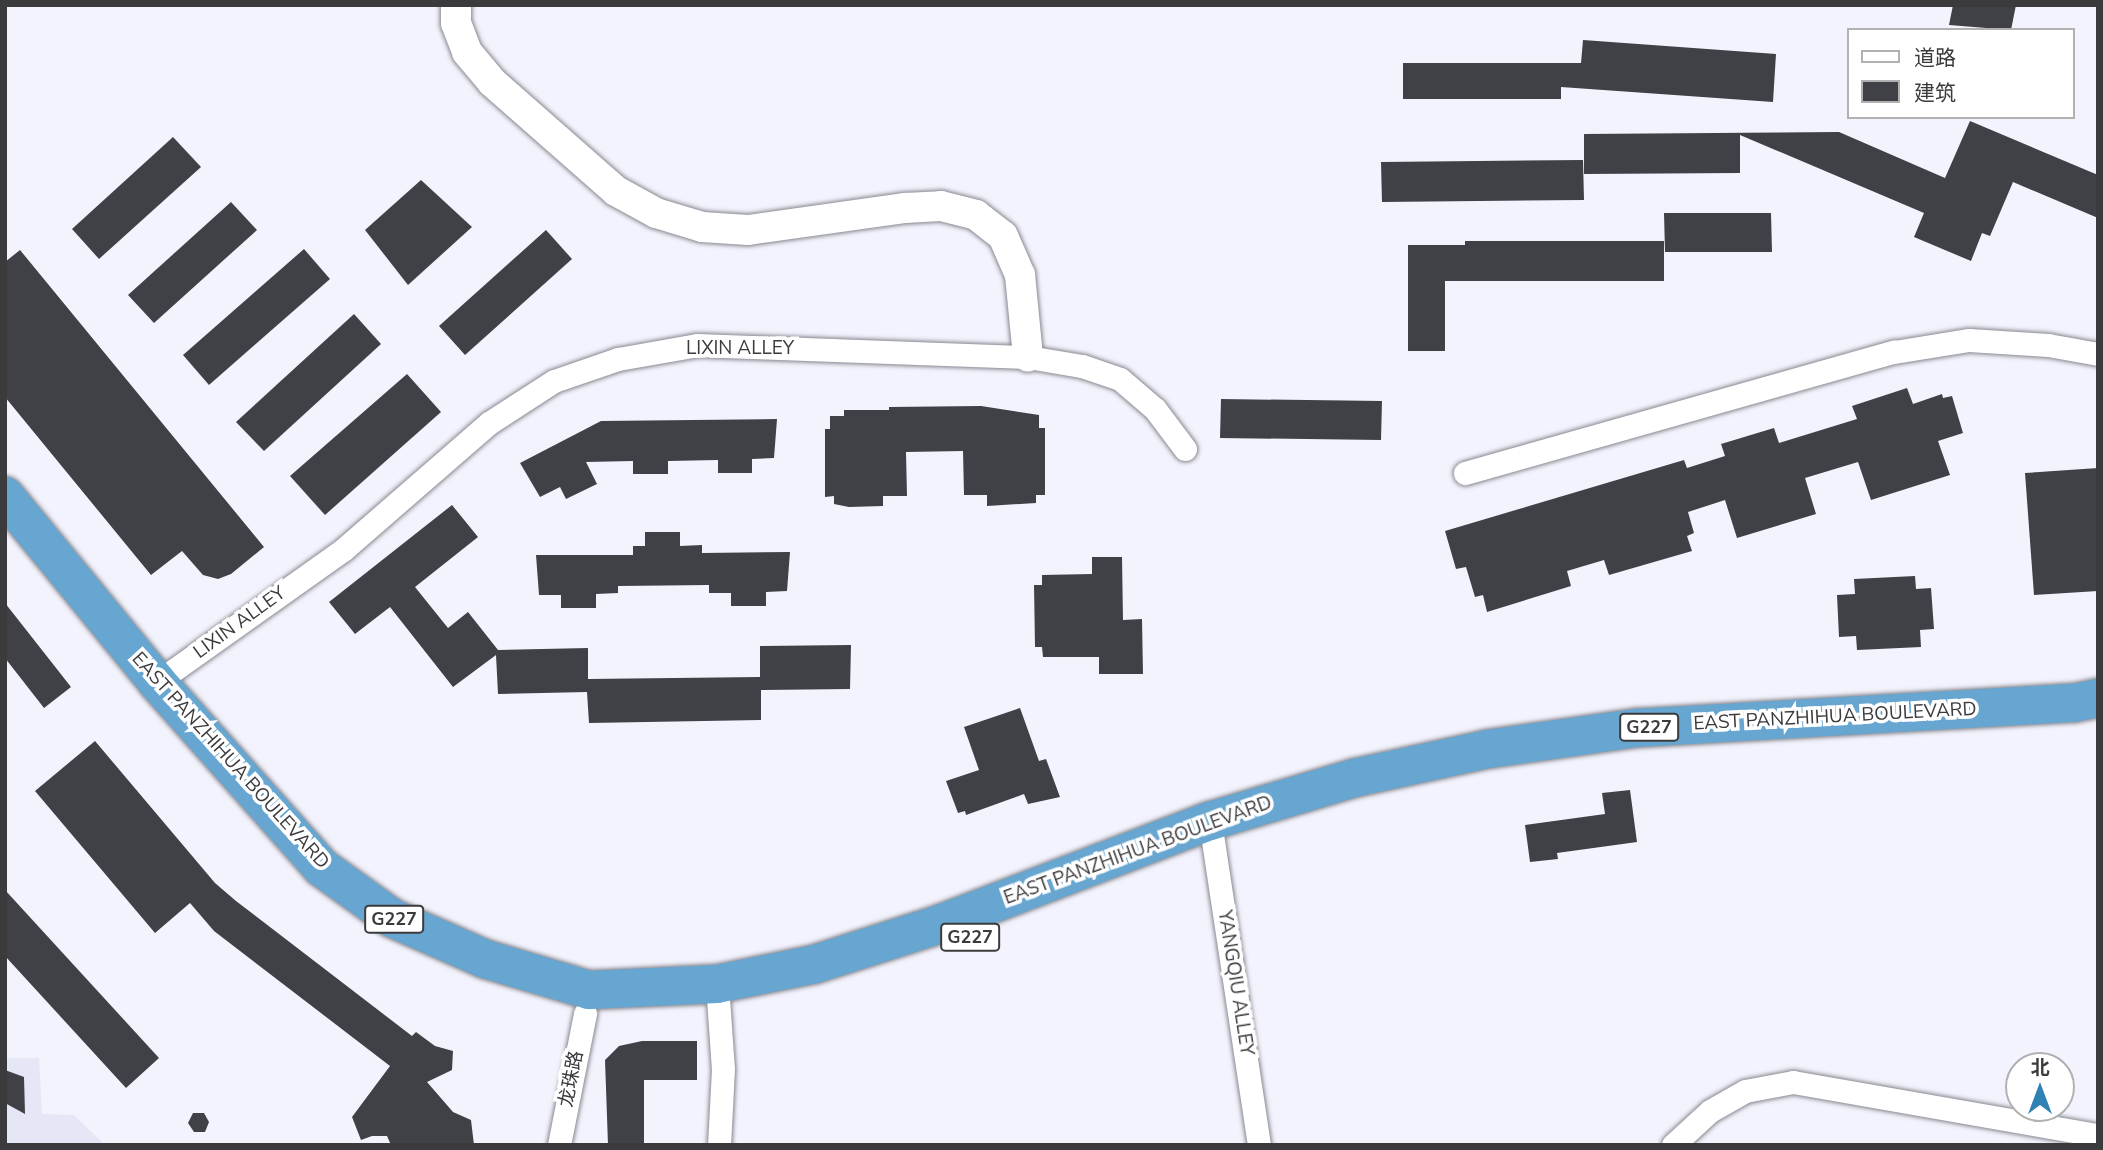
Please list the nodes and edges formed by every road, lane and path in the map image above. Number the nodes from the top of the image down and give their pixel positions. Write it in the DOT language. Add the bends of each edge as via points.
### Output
graph roads {
  1 [pos="456,5"];
  2 [pos="2098,354"];
  3 [pos="1028,357"];
  4 [pos="1185,449"];
  5 [pos="1465,473"];
  6 [pos="5,496"];
  7 [pos="5,535"];
  8 [pos="158,682"];
  9 [pos="2098,698"];
  10 [pos="2098,719"];
  11 [pos="1212,833"];
  12 [pos="718,996"];
  13 [pos="585,1014"];
  14 [pos="2098,1135"];
  15 [pos="559,1145"];
  16 [pos="719,1145"];
  17 [pos="1259,1145"];
  18 [pos="1673,1145"];
  1 -- 3 [label="street" via="456,23 467,52 492,82 616,191 656,214 702,227 748,230 905,208 941,206 976,215 1003,236 1020,275"];
  2 -- 5 [label="street" via="2048,345 1969,341 1894,352"];
  3 -- 4 [label="street, LIXIN ALLEY" via="1082,366 1120,379 1155,408"];
  3 -- 8 [label="street, LIXIN ALLEY" via="696,345 618,359 554,381 489,423 344,549"];
  6 -- 8 [label="highway, EAST PANZHIHUA BOULEVARD / G227"];
  7 -- 13 [label="highway, EAST PANZHIHUA BOULEVARD / G227" via="139,698 309,891 380,942 461,978"];
  8 -- 12 [label="highway, EAST PANZHIHUA BOULEVARD / G227" via="321,867 392,918 485,959 589,990"];
  9 -- 11 [label="highway, EAST PANZHIHUA BOULEVARD / G227" via="1636,728 1488,749 1381,772"];
  10 -- 11 [label="highway, EAST PANZHIHUA BOULEVARD / G227" via="1641,748 1493,770"];
  11 -- 12 [label="highway, EAST PANZHIHUA BOULEVARD / G227"];
  11 -- 17 [label="street, YANGQIU ALLEY"];
  12 -- 13 [label="highway, EAST PANZHIHUA BOULEVARD / G227"];
  12 -- 16 [label="street" via="723,1069"];
  13 -- 15 [label="street, 龙珠路"];
  14 -- 18 [label="street" via="1793,1082 1745,1091 1710,1111"];
}
